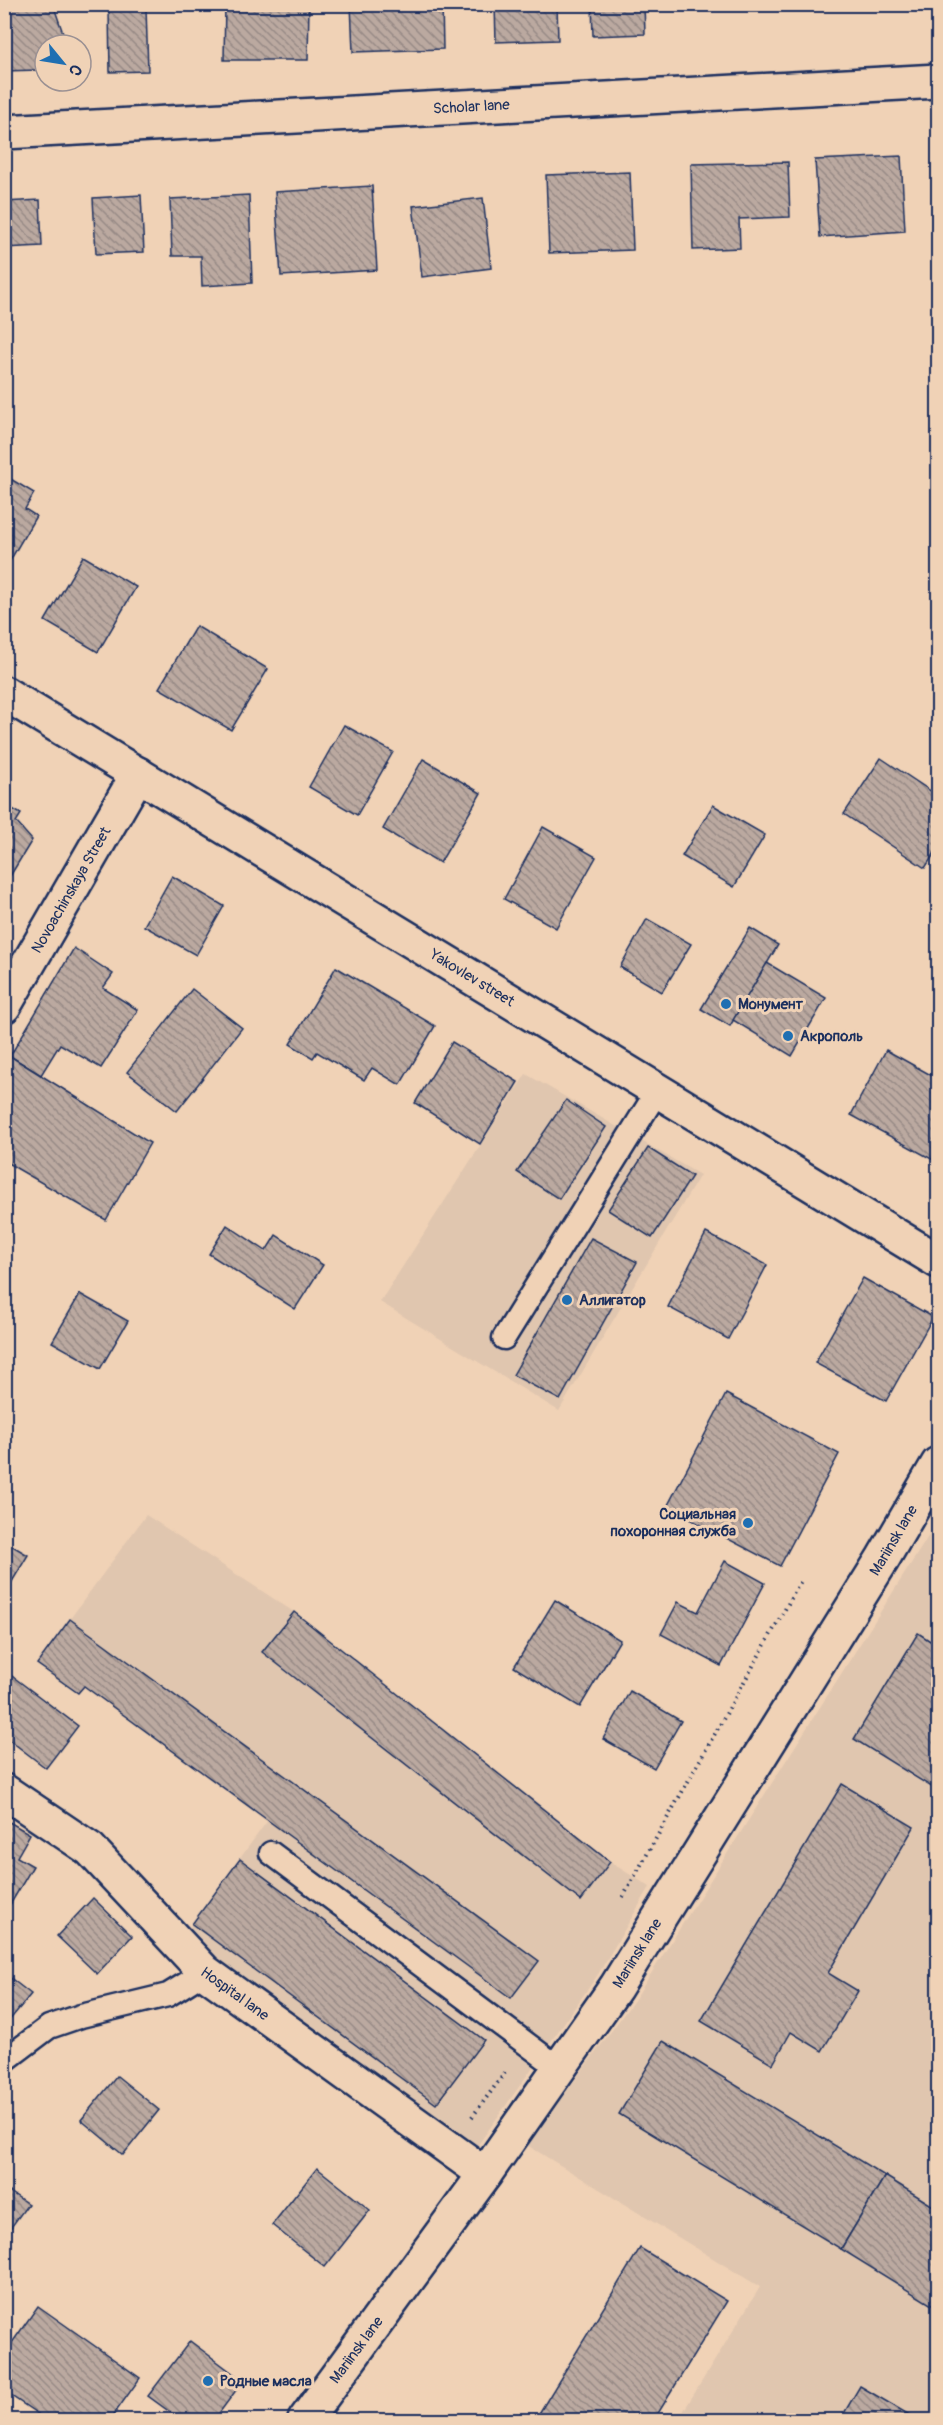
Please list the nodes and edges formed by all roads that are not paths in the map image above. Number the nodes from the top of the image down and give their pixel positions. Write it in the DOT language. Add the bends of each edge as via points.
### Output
graph roads {
  1 [pos="939,81"];
  2 [pos="4,132"];
  3 [pos="4,693"];
  4 [pos="138,774"];
  5 [pos="4,1006"];
  6 [pos="658,1090"];
  7 [pos="939,1261"];
  8 [pos="504,1338"];
  9 [pos="939,1464"];
  10 [pos="4,1791"];
  11 [pos="271,1853"];
  12 [pos="204,1972"];
  13 [pos="4,2061"];
  14 [pos="559,2068"];
  15 [pos="485,2174"];
  16 [pos="305,2421"];
  1 -- 2 [label="street, Scholar lane"];
  3 -- 4 [label="street, Yakovlev street"];
  4 -- 5 [label="street, Novoachinskaya Street"];
  4 -- 6 [label="street, Yakovlev street"];
  6 -- 7 [label="street, Yakovlev street"];
  6 -- 8 [label="lane"];
  9 -- 14 [label="street, Mariinsk lane" via="616,1987"];
  10 -- 12 [label="street, Hospital lane" via="90,1849"];
  11 -- 14 [label="lane"];
  12 -- 13 [label="lane" via="168,1995 49,2027"];
  12 -- 15 [label="street, Hospital lane"];
  14 -- 15 [label="street, Mariinsk lane"];
  15 -- 16 [label="street, Mariinsk lane"];
}
